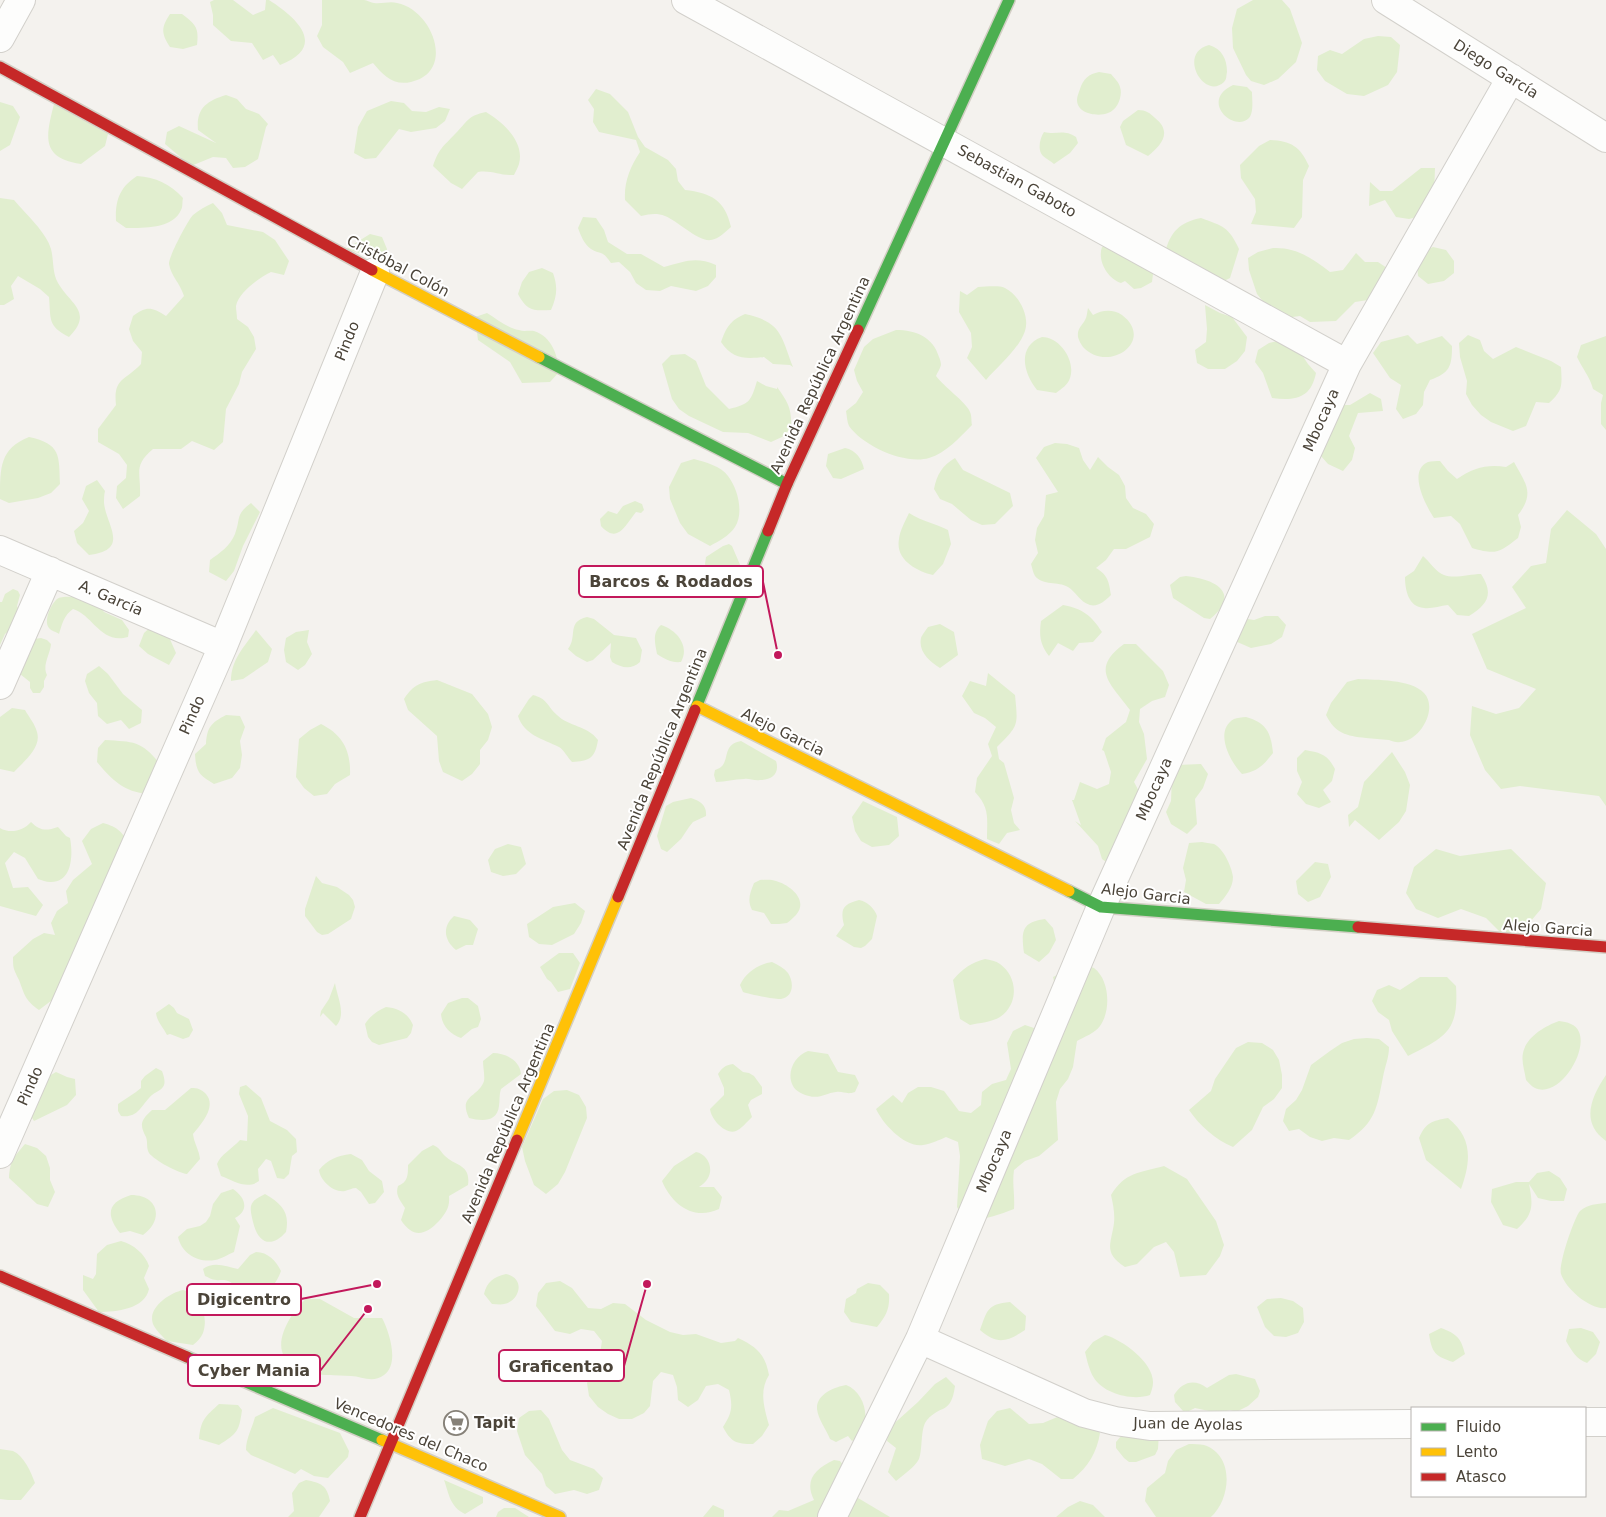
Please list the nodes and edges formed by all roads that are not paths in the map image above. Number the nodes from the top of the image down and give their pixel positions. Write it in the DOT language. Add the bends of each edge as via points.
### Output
graph roads {
  1 [pos="21,0"];
  2 [pos="686,0"];
  3 [pos="1009,0"];
  4 [pos="1386,0"];
  5 [pos="0,38"];
  6 [pos="0,67"];
  7 [pos="1511,78"];
  8 [pos="1606,138"];
  9 [pos="943,141"];
  10 [pos="375,272"];
  11 [pos="1347,364"];
  12 [pos="786,484"];
  13 [pos="2,555"];
  14 [pos="50,571"];
  15 [pos="223,646"];
  16 [pos="0,686"];
  17 [pos="697,706"];
  18 [pos="1101,907"];
  19 [pos="1606,947"];
  20 [pos="0,1154"];
  21 [pos="0,1276"];
  22 [pos="920,1339"];
  23 [pos="1586,1422"];
  24 [pos="1606,1422"];
  25 [pos="1411,1424"];
  26 [pos="391,1443"];
  27 [pos="360,1517"];
  28 [pos="560,1517"];
  29 [pos="832,1517"];
  1 -- 5 [label="street"];
  2 -- 9 [label="street, Sebastian Gaboto"];
  3 -- 9 [label="street, Avenida República Argentina"];
  4 -- 7 [label="street, Diego García"];
  6 -- 10 [label="street, Cristóbal Colón"];
  7 -- 8 [label="street, Diego García"];
  7 -- 11 [label="street, Mbocaya"];
  9 -- 11 [label="street, Sebastian Gaboto"];
  9 -- 12 [label="street, Avenida República Argentina"];
  10 -- 12 [label="street, Cristóbal Colón"];
  10 -- 15 [label="street, Pindo"];
  11 -- 18 [label="street, Mbocaya"];
  12 -- 17 [label="street, Avenida República Argentina"];
  13 -- 14 [label="street, A. García"];
  14 -- 15 [label="street, A. García"];
  14 -- 16 [label="street"];
  15 -- 20 [label="street, Pindo"];
  17 -- 18 [label="street, Alejo Garcia"];
  17 -- 26 [label="street, Avenida República Argentina"];
  18 -- 19 [label="street, Alejo Garcia"];
  18 -- 22 [label="street, Mbocaya"];
  21 -- 26 [label="street, Vencedores del Chaco"];
  22 -- 25 [label="street, Juan de Ayolas" via="1084,1413 1115,1421 1150,1426"];
  22 -- 29 [label="street, Mbocaya"];
  23 -- 24 [label="street"];
  26 -- 27 [label="street, Avenida República Argentina"];
  26 -- 28 [label="street, Vencedores del Chaco"];
}
